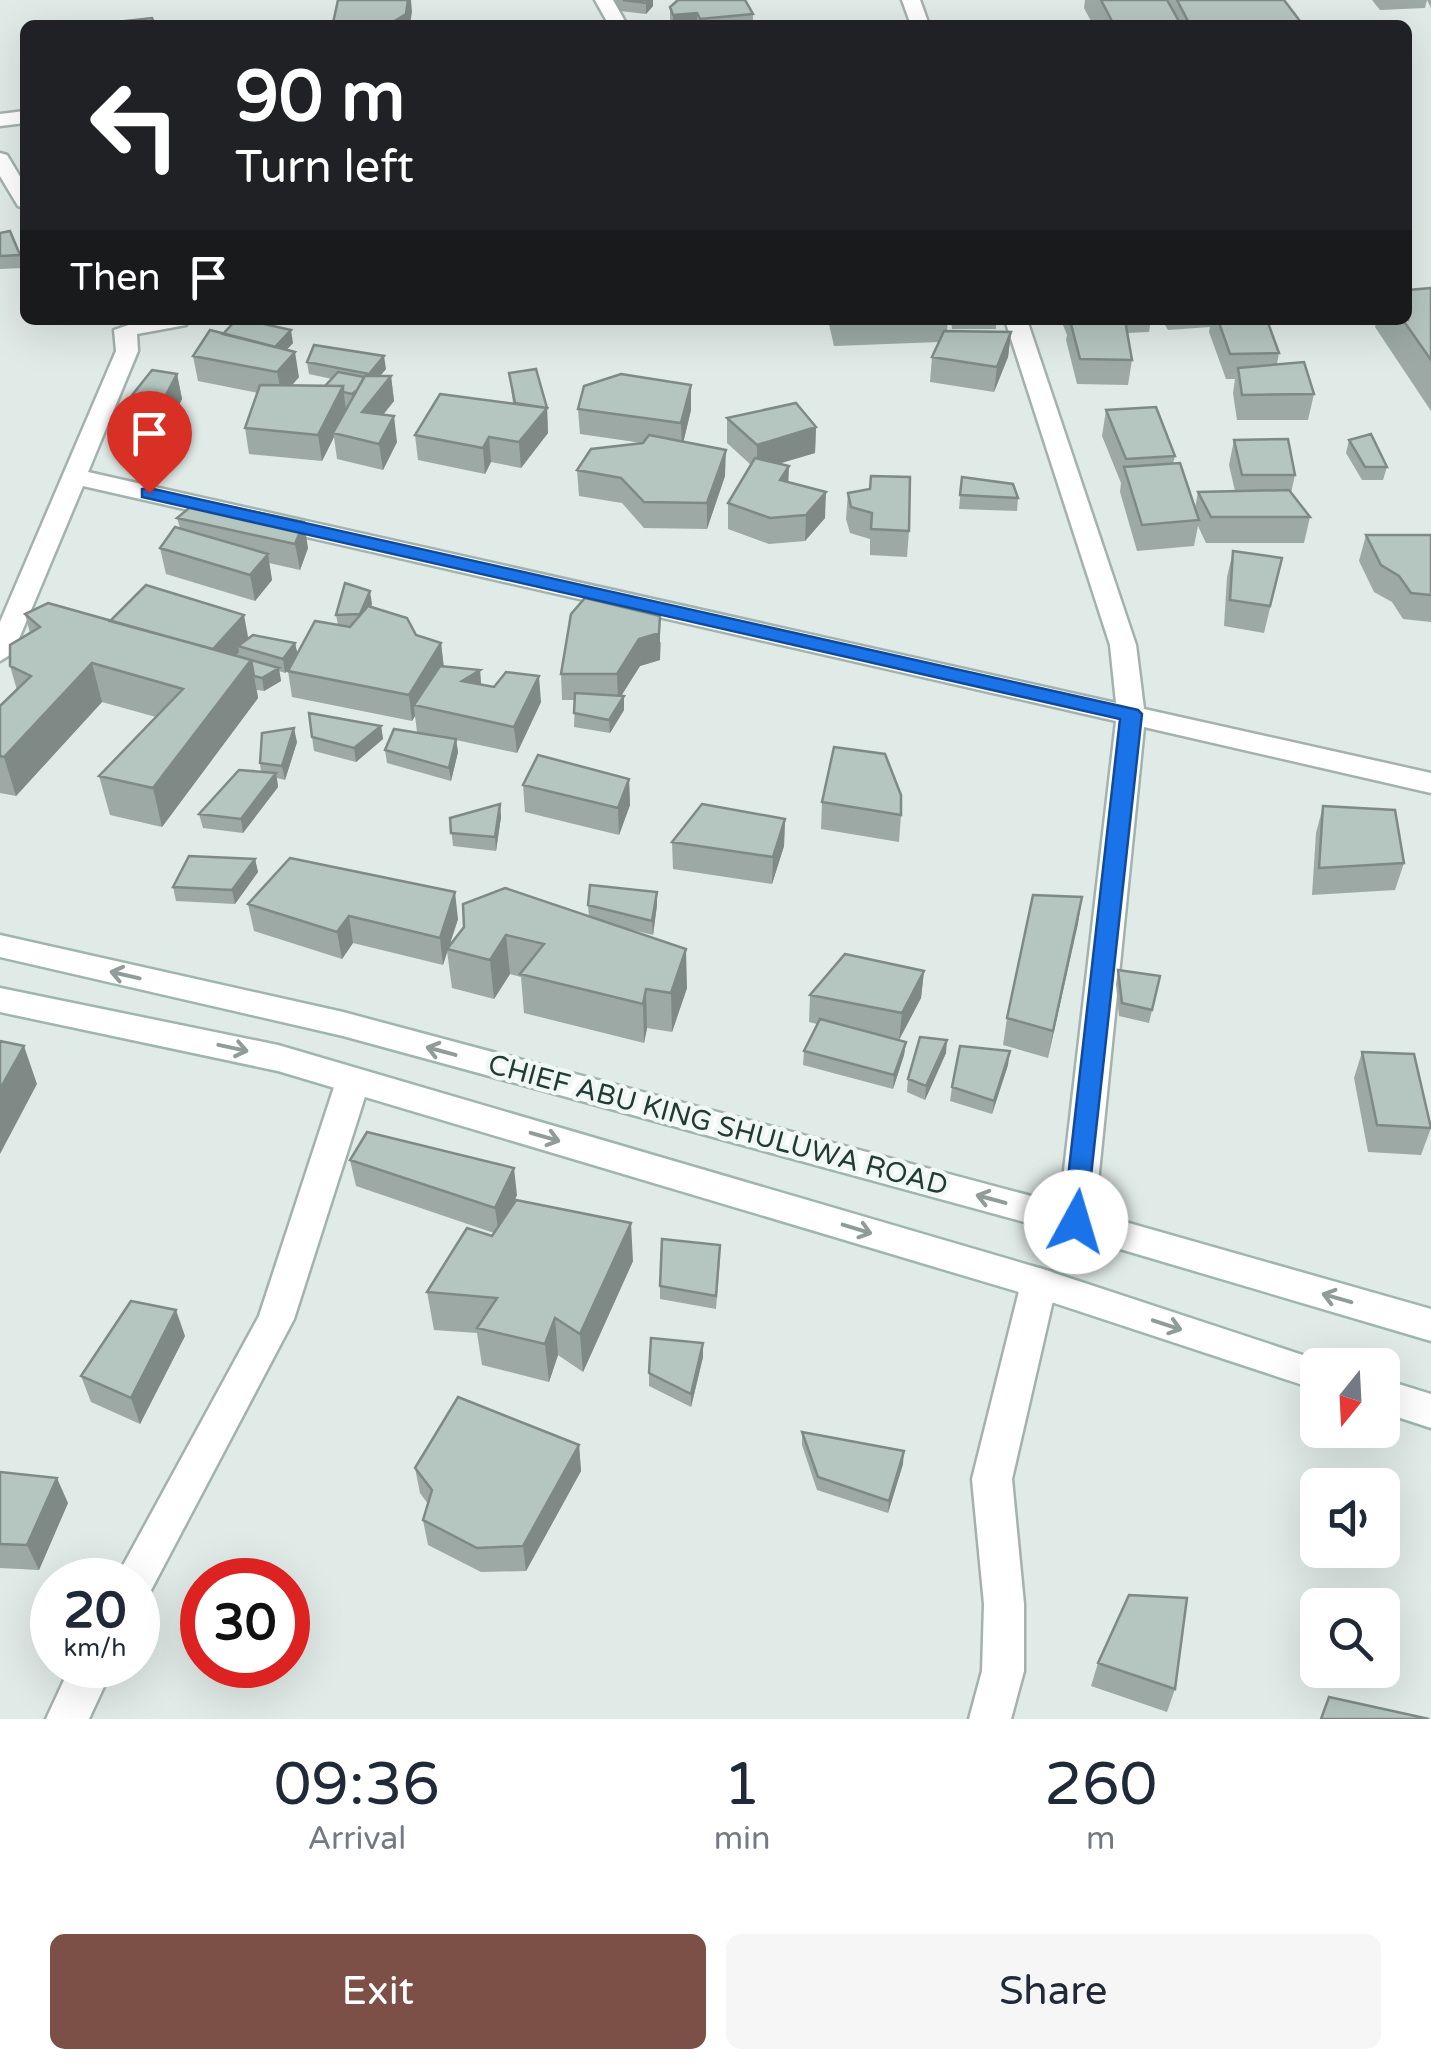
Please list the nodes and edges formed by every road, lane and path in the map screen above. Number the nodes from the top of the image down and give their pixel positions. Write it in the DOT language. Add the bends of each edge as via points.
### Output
graph roads {
  1 [pos="0,159"];
  2 [pos="20,193"];
  3 [pos="120,325"];
  4 [pos="1018,325"];
  5 [pos="76,477"];
  6 [pos="0,652"];
  7 [pos="1131,714"];
  8 [pos="1431,783"];
  9 [pos="0,946"];
  10 [pos="0,1000"];
  11 [pos="353,1080"];
  12 [pos="1076,1222"];
  13 [pos="1039,1283"];
  14 [pos="1431,1325"];
  15 [pos="1300,1368"];
  16 [pos="1400,1401"];
  17 [pos="1431,1411"];
  18 [pos="147,1558"];
  19 [pos="82,1688"];
  20 [pos="67,1719"];
  21 [pos="990,1719"];
  1 -- 2 [label="street"];
  3 -- 5 [label="street" via="127,351"];
  4 -- 7 [label="street" via="1123,646"];
  5 -- 6 [label="street"];
  5 -- 7 [label="street"];
  7 -- 8 [label="street"];
  7 -- 12 [label="street"];
  12 -- 9 [label="street, CHIEF ABU KING SHULUWA ROAD, one-way" via="343,1024"];
  10 -- 11 [label="street, one-way"];
  11 -- 13 [label="street, one-way"];
  11 -- 18 [label="street" via="276,1319"];
  14 -- 12 [label="street, CHIEF ABU KING SHULUWA ROAD, one-way"];
  13 -- 15 [label="street, one-way"];
  13 -- 21 [label="street" via="992,1479 1004,1604 1003,1672"];
  16 -- 17 [label="street"];
  19 -- 20 [label="street"];
}
